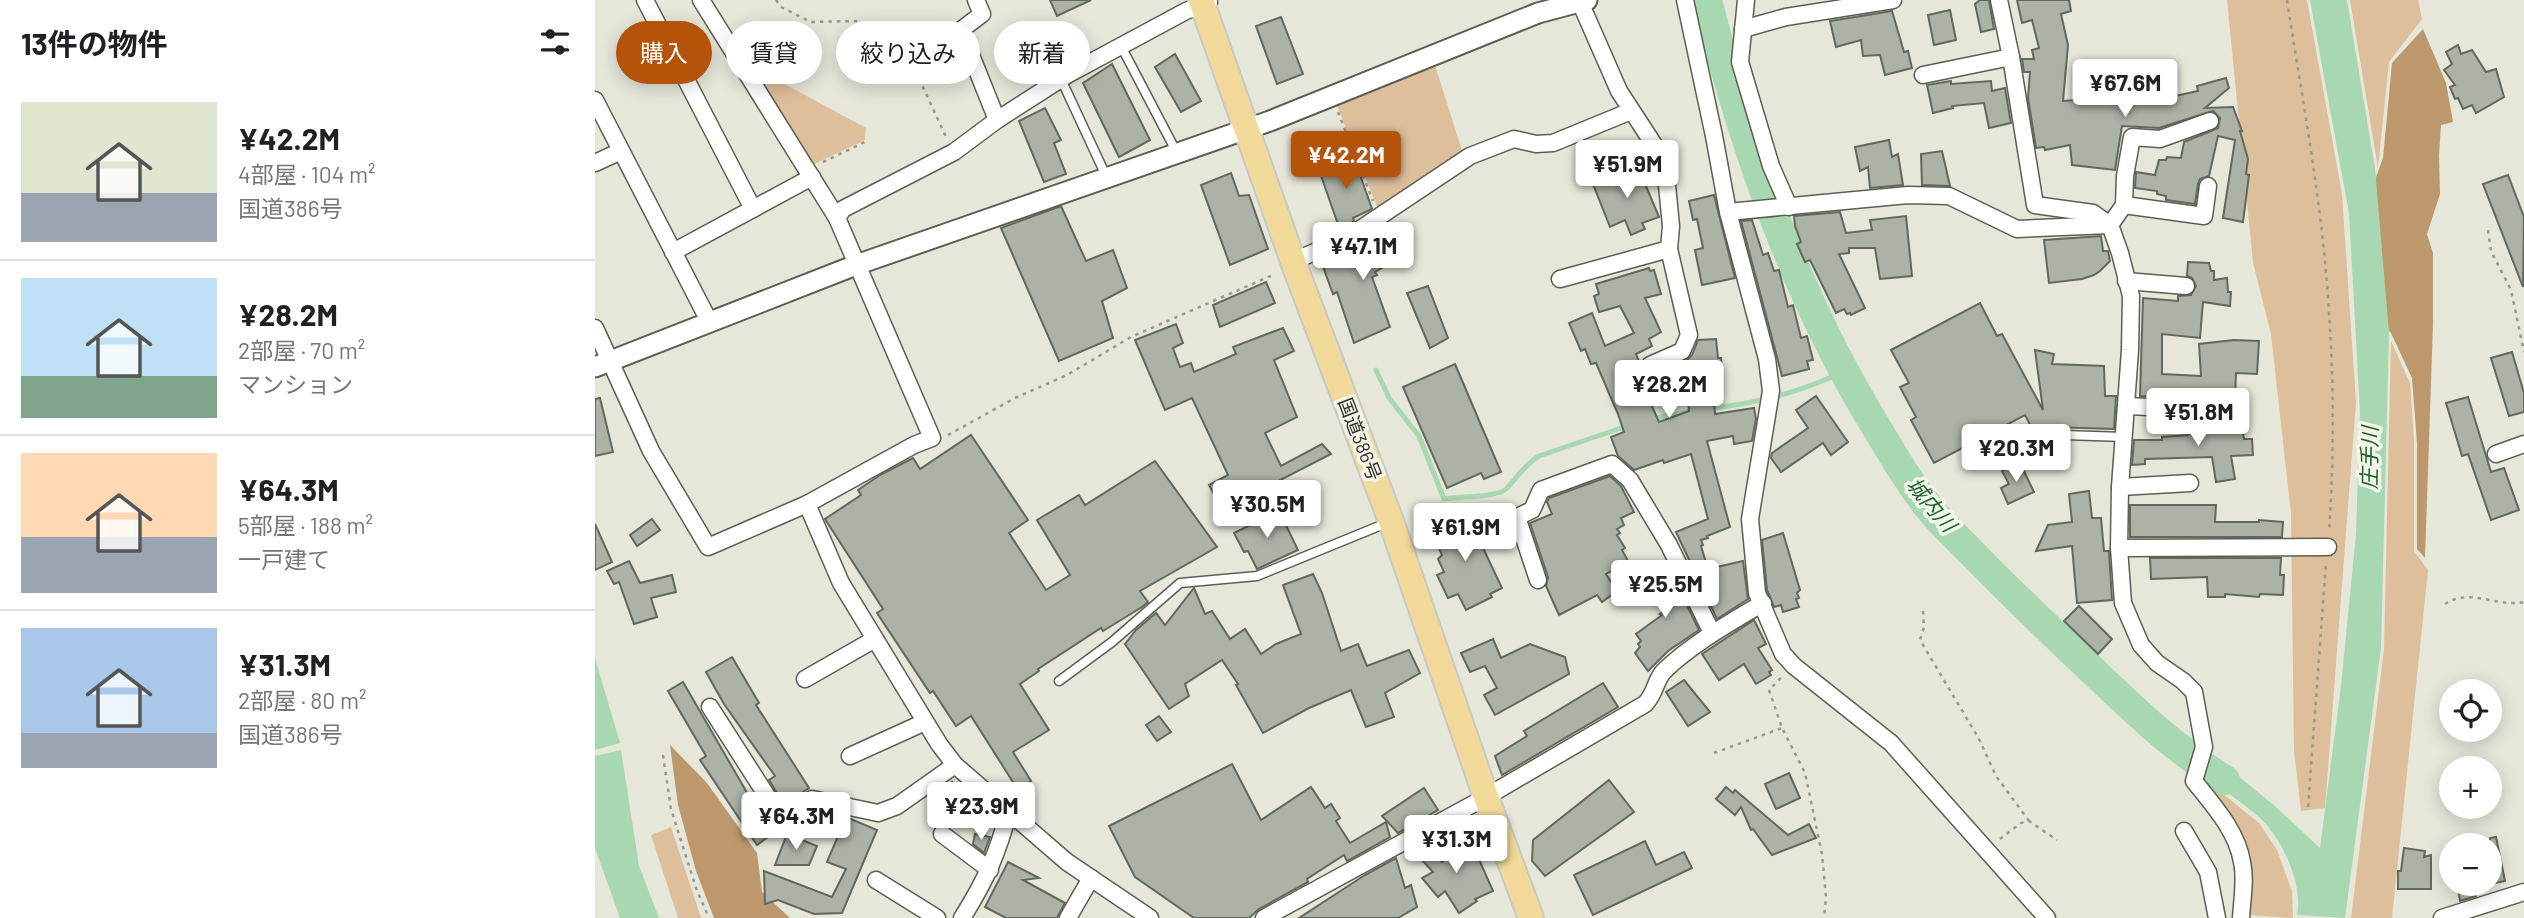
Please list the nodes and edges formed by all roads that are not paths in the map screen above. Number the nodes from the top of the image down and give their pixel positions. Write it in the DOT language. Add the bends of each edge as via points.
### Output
graph roads {
  1 [pos="645,0"];
  2 [pos="701,0"];
  3 [pos="976,0"];
  4 [pos="1685,0"];
  5 [pos="1746,0"];
  6 [pos="1893,0"];
  7 [pos="1999,0"];
  8 [pos="1583,1"];
  9 [pos="1206,2"];
  10 [pos="1744,30"];
  11 [pos="1121,46"];
  12 [pos="2011,57"];
  13 [pos="1090,63"];
  14 [pos="1923,75"];
  15 [pos="1053,84"];
  16 [pos="1063,84"];
  17 [pos="595,100"];
  18 [pos="1631,111"];
  19 [pos="997,120"];
  20 [pos="2210,121"];
  21 [pos="1247,128"];
  22 [pos="621,151"];
  23 [pos="1177,153"];
  24 [pos="595,163"];
  25 [pos="810,173"];
  26 [pos="1107,178"];
  27 [pos="2208,186"];
  28 [pos="2124,205"];
  29 [pos="1786,207"];
  30 [pos="753,209"];
  31 [pos="1728,212"];
  32 [pos="837,219"];
  33 [pos="2111,225"];
  34 [pos="1669,249"];
  35 [pos="673,252"];
  36 [pos="1294,264"];
  37 [pos="856,265"];
  38 [pos="1560,279"];
  39 [pos="2126,281"];
  40 [pos="2186,286"];
  41 [pos="709,323"];
  42 [pos="595,328"];
  43 [pos="602,365"];
  44 [pos="1650,365"];
  45 [pos="2126,406"];
  46 [pos="2235,419"];
  47 [pos="2064,435"];
  48 [pos="2124,437"];
  49 [pos="2524,444"];
  50 [pos="2496,454"];
  51 [pos="2190,483"];
  52 [pos="2120,486"];
  53 [pos="807,503"];
  54 [pos="1391,521"];
  55 [pos="2328,547"];
  56 [pos="2119,548"];
  57 [pos="1538,580"];
  58 [pos="1763,603"];
  59 [pos="1712,633"];
  60 [pos="875,639"];
  61 [pos="804,679"];
  62 [pos="1059,681"];
  63 [pos="710,707"];
  64 [pos="925,723"];
  65 [pos="850,756"];
  66 [pos="955,765"];
  67 [pos="1486,797"];
  68 [pos="1009,810"];
  69 [pos="2184,831"];
  70 [pos="942,834"];
  71 [pos="990,870"];
  72 [pos="1091,878"];
  73 [pos="876,880"];
  74 [pos="2524,892"];
  75 [pos="937,918"];
  76 [pos="963,918"];
  77 [pos="1067,918"];
  78 [pos="1150,918"];
  79 [pos="1264,918"];
  80 [pos="1531,918"];
  81 [pos="2047,918"];
  82 [pos="2217,918"];
  83 [pos="2241,918"];
  84 [pos="2442,918"];
  1 -- 30 [label="street"];
  2 -- 25 [label="street"];
  3 -- 19 [label="street" via="982,14 961,30"];
  4 -- 31 [label="street"];
  5 -- 10 [label="street"];
  6 -- 10 [label="street" via="1786,17"];
  7 -- 12 [label="street"];
  8 -- 18 [label="street"];
  8 -- 21 [label="street" via="1538,13"];
  9 -- 11 [label="street"];
  9 -- 21 [label="highway, 国道386号"];
  10 -- 29 [label="street" via="1740,62"];
  11 -- 13 [label="street"];
  11 -- 23 [label="lane"];
  12 -- 14 [label="street"];
  12 -- 33 [label="street" via="2035,205 2094,213"];
  15 -- 19 [label="street"];
  16 -- 26 [label="lane"];
  17 -- 22 [label="street"];
  18 -- 34 [label="street" via="1660,154 1666,175"];
  18 -- 36 [label="street" via="1553,143 1514,139 1470,156 1344,240"];
  19 -- 32 [label="street" via="954,152 843,209"];
  20 -- 28 [label="street" via="2160,139 2131,137"];
  21 -- 23 [label="street"];
  21 -- 36 [label="highway, 国道386号"];
  22 -- 24 [label="street"];
  22 -- 35 [label="street"];
  23 -- 26 [label="street"];
  25 -- 30 [label="street"];
  25 -- 32 [label="street"];
  26 -- 37 [label="street"];
  27 -- 28 [label="street" via="2204,216"];
  28 -- 33 [label="street"];
  29 -- 31 [label="street"];
  29 -- 33 [label="street" via="1949,195 2017,229"];
  30 -- 35 [label="street"];
  31 -- 58 [label="street" via="1767,359 1771,398 1750,519 1757,593"];
  32 -- 37 [label="street"];
  33 -- 39 [label="street"];
  34 -- 38 [label="street"];
  34 -- 44 [label="street" via="1689,335 1682,351"];
  35 -- 41 [label="street"];
  36 -- 54 [label="highway, 国道386号"];
  37 -- 41 [label="street"];
  37 -- 53 [label="street" via="932,438"];
  39 -- 40 [label="street"];
  39 -- 45 [label="street" via="2131,296"];
  41 -- 43 [label="street"];
  42 -- 43 [label="street"];
  43 -- 53 [label="street" via="708,547"];
  45 -- 46 [label="street" via="2196,409 2215,419"];
  45 -- 48 [label="street"];
  47 -- 48 [label="lane"];
  48 -- 52 [label="street"];
  49 -- 50 [label="street"];
  51 -- 52 [label="street"];
  52 -- 56 [label="street"];
  53 -- 60 [label="street" via="841,583"];
  54 -- 62 [label="lane" via="1257,576 1180,583"];
  54 -- 67 [label="highway, 国道386号"];
  55 -- 56 [label="street"];
  56 -- 83 [label="street" via="2123,603 2141,645 2194,692 2204,747 2194,781 2236,840 2243,864"];
  57 -- 59 [label="street" via="1517,517 1532,510 1541,490 1612,464 1630,480 1669,545"];
  58 -- 59 [label="street"];
  58 -- 81 [label="street" via="1783,654 1891,743"];
  59 -- 67 [label="street" via="1661,674 1649,700"];
  60 -- 61 [label="street"];
  60 -- 64 [label="street"];
  63 -- 66 [label="street" via="781,818 812,799 878,813 897,806"];
  64 -- 65 [label="street"];
  64 -- 66 [label="street"];
  66 -- 68 [label="street"];
  67 -- 79 [label="street"];
  67 -- 80 [label="highway, 国道386号"];
  68 -- 71 [label="street"];
  68 -- 72 [label="street"];
  69 -- 82 [label="street" via="2209,872"];
  70 -- 71 [label="street"];
  71 -- 76 [label="street"];
  72 -- 77 [label="street"];
  72 -- 78 [label="street"];
  73 -- 75 [label="street"];
  74 -- 84 [label="street"];
}
